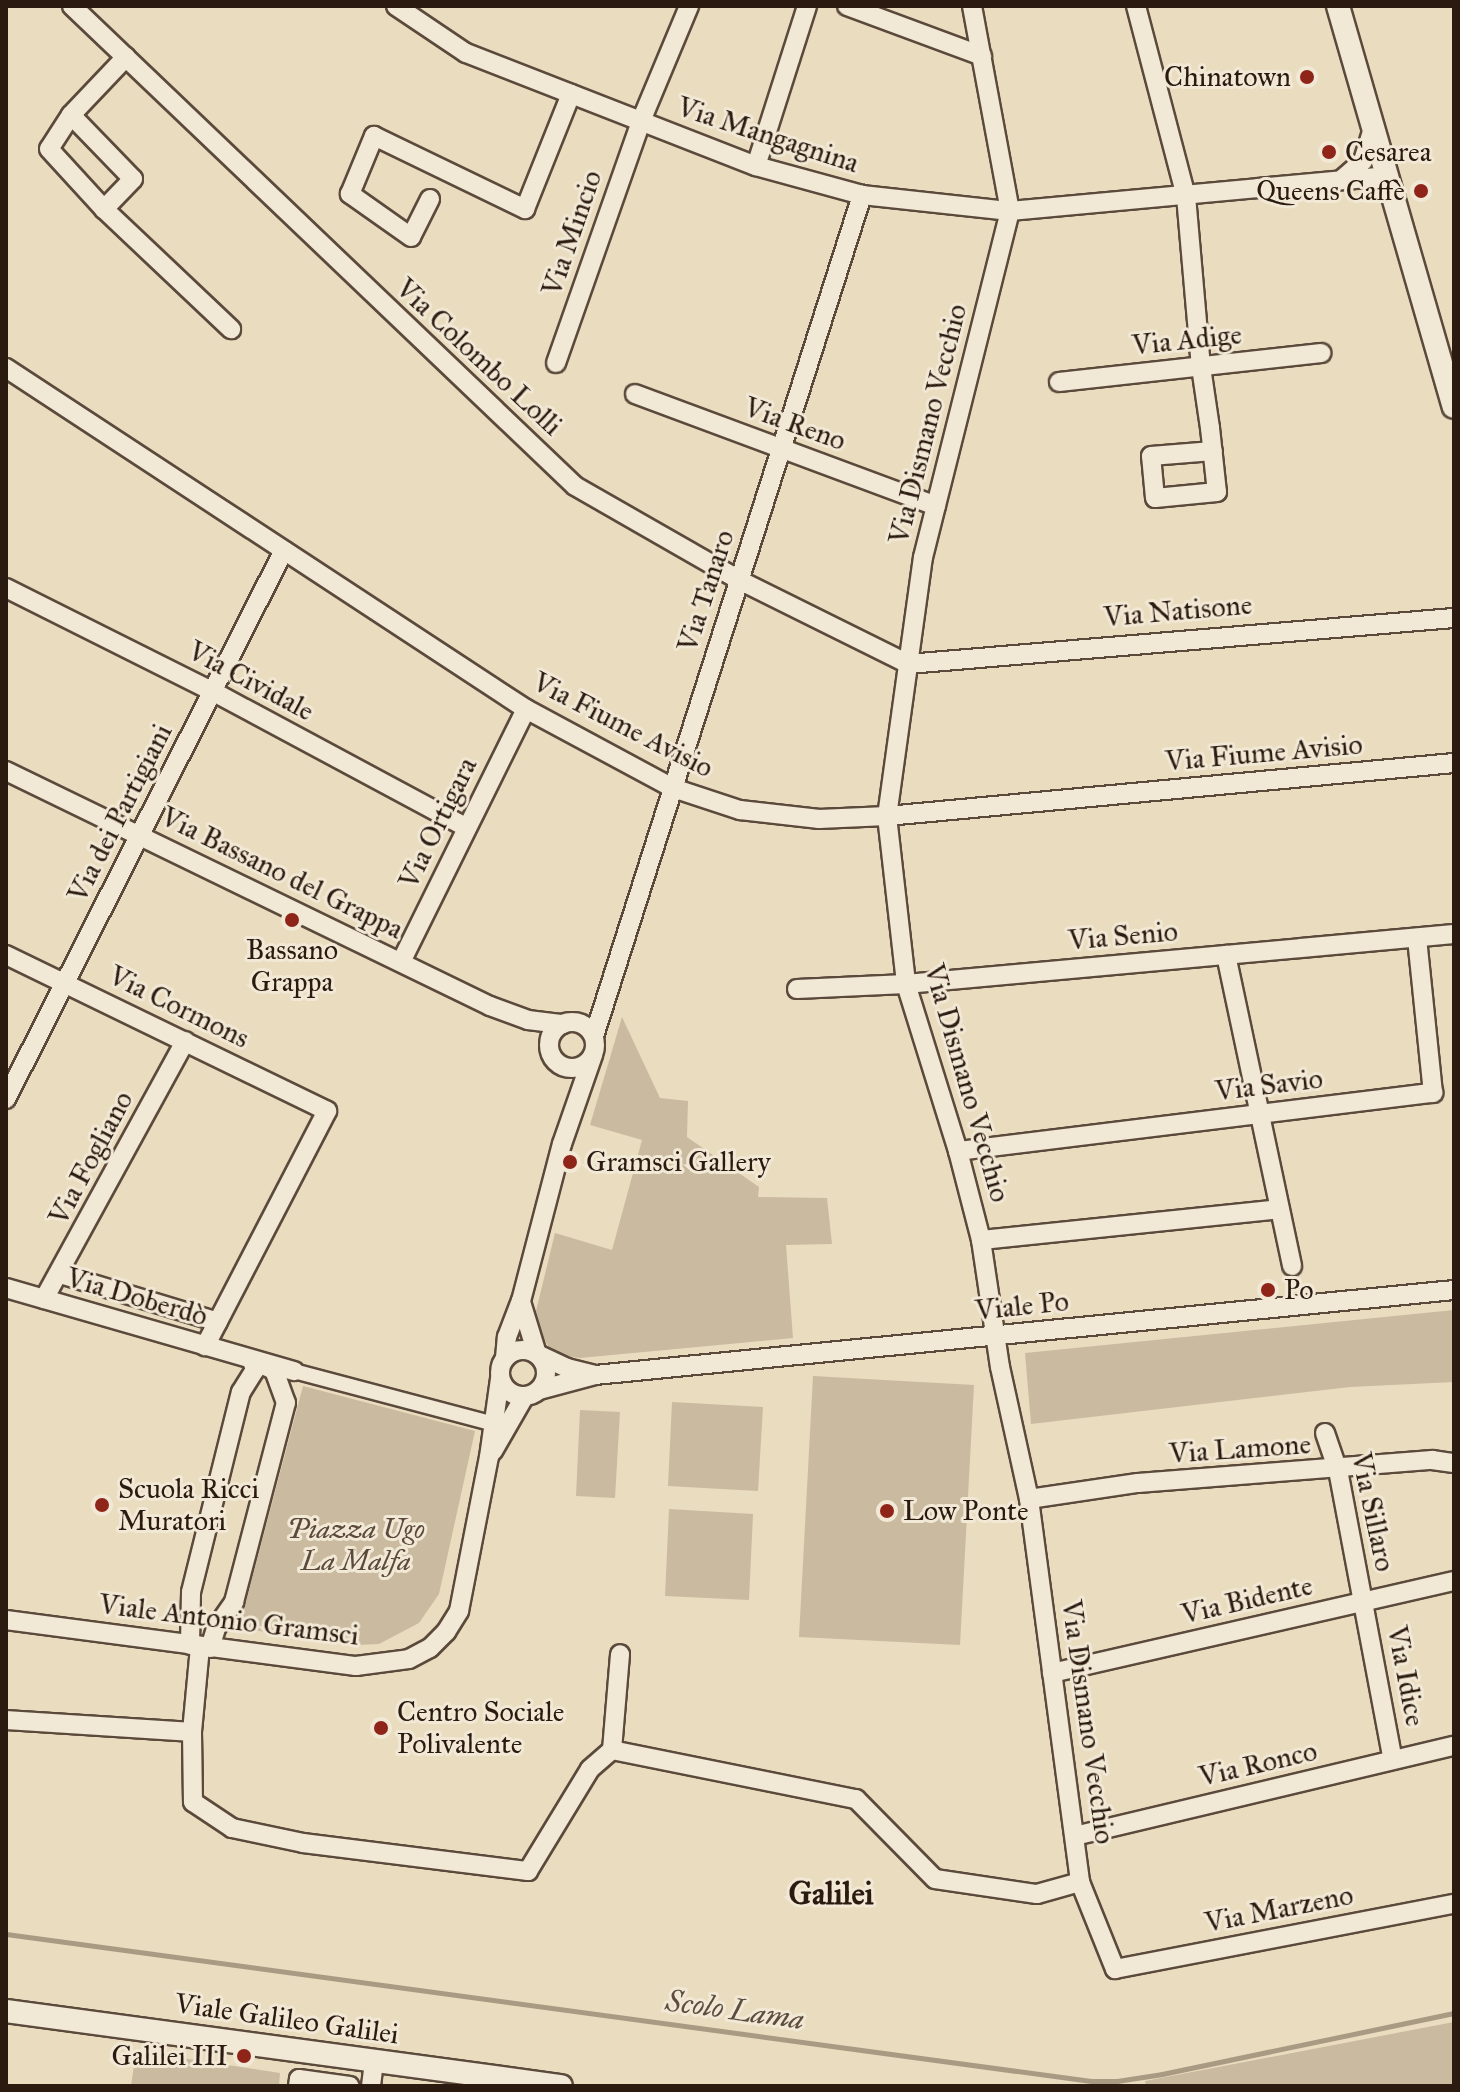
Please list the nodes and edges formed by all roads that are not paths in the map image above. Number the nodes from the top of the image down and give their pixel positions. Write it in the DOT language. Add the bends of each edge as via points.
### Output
graph roads {
  1 [pos="72,6"];
  2 [pos="396,6"];
  3 [pos="689,6"];
  4 [pos="807,6"];
  5 [pos="847,6"];
  6 [pos="972,6"];
  7 [pos="1136,6"];
  8 [pos="1338,6"];
  9 [pos="982,56"];
  10 [pos="126,57"];
  11 [pos="571,94"];
  12 [pos="71,115"];
  13 [pos="641,121"];
  14 [pos="1372,131"];
  15 [pos="1382,165"];
  16 [pos="756,166"];
  17 [pos="1340,180"];
  18 [pos="862,195"];
  19 [pos="1186,196"];
  20 [pos="430,199"];
  21 [pos="104,209"];
  22 [pos="1010,211"];
  23 [pos="231,329"];
  24 [pos="1321,353"];
  25 [pos="556,363"];
  26 [pos="1201,367"];
  27 [pos="6,368"];
  28 [pos="1059,382"];
  29 [pos="635,394"];
  30 [pos="1454,407"];
  31 [pos="781,450"];
  32 [pos="1213,451"];
  33 [pos="936,506"];
  34 [pos="284,550"];
  35 [pos="739,580"];
  36 [pos="6,588"];
  37 [pos="1454,618"];
  38 [pos="908,664"];
  39 [pos="212,691"];
  40 [pos="526,709"];
  41 [pos="1454,763"];
  42 [pos="6,771"];
  43 [pos="673,788"];
  44 [pos="887,816"];
  45 [pos="467,828"];
  46 [pos="139,835"];
  47 [pos="1454,934"];
  48 [pos="1417,938"];
  49 [pos="6,955"];
  50 [pos="1226,955"];
  51 [pos="401,962"];
  52 [pos="67,984"];
  53 [pos="906,984"];
  54 [pos="797,989"];
  55 [pos="602,1003"];
  56 [pos="490,1006"];
  57 [pos="567,1023"];
  58 [pos="185,1041"];
  59 [pos="549,1046"];
  60 [pos="593,1046"];
  61 [pos="560,1064"];
  62 [pos="6,1099"];
  63 [pos="1259,1114"];
  64 [pos="562,1144"];
  65 [pos="958,1151"];
  66 [pos="1279,1209"];
  67 [pos="981,1240"];
  68 [pos="1292,1266"];
  69 [pos="60,1274"];
  70 [pos="6,1288"];
  71 [pos="1454,1290"];
  72 [pos="44,1299"];
  73 [pos="521,1301"];
  74 [pos="218,1322"];
  75 [pos="994,1337"];
  76 [pos="205,1346"];
  77 [pos="537,1354"];
  78 [pos="505,1358"];
  79 [pos="252,1360"];
  80 [pos="294,1371"];
  81 [pos="595,1375"];
  82 [pos="500,1379"];
  83 [pos="244,1386"];
  84 [pos="281,1390"];
  85 [pos="532,1393"];
  86 [pos="494,1424"];
  87 [pos="1325,1433"];
  88 [pos="489,1457"];
  89 [pos="1454,1463"];
  90 [pos="1338,1470"];
  91 [pos="1029,1499"];
  92 [pos="1454,1581"];
  93 [pos="1364,1603"];
  94 [pos="191,1607"];
  95 [pos="224,1614"];
  96 [pos="6,1620"];
  97 [pos="200,1647"];
  98 [pos="620,1654"];
  99 [pos="1052,1673"];
  100 [pos="6,1720"];
  101 [pos="192,1732"];
  102 [pos="1454,1746"];
  103 [pos="612,1750"];
  104 [pos="1393,1760"];
  105 [pos="1075,1836"];
  106 [pos="1080,1882"];
  107 [pos="1454,1904"];
  108 [pos="1115,1969"];
  109 [pos="6,2011"];
  110 [pos="374,2060"];
  111 [pos="298,2086"];
  112 [pos="350,2086"];
  113 [pos="371,2086"];
  114 [pos="561,2086"];
  1 -- 10 [label="street, Via Colombo Lolli"];
  2 -- 11 [label="street, Via Mangagnina" via="466,53"];
  3 -- 13 [label="street, Via Mincio"];
  4 -- 16 [label="street"];
  5 -- 9 [label="street"];
  6 -- 9 [label="street"];
  7 -- 19 [label="street"];
  8 -- 14 [label="street"];
  9 -- 22 [label="street"];
  10 -- 12 [label="street"];
  10 -- 35 [label="street, Via Colombo Lolli" via="575,486"];
  11 -- 13 [label="street, Via Mangagnina"];
  11 -- 20 [label="street" via="525,209 374,136 350,194 411,237"];
  12 -- 21 [label="street" via="49,149"];
  12 -- 21 [label="street" via="133,179"];
  13 -- 16 [label="street, Via Mangagnina"];
  13 -- 25 [label="street, Via Mincio"];
  14 -- 15 [label="street"];
  14 -- 17 [label="street" via="1363,161"];
  15 -- 17 [label="street, Via Mangagnina"];
  15 -- 30 [label="street"];
  16 -- 18 [label="street, Via Mangagnina"];
  17 -- 19 [label="street, Via Mangagnina"];
  18 -- 22 [label="street, Via Mangagnina"];
  18 -- 31 [label="street, Via Tanaro"];
  19 -- 22 [label="street, Via Mangagnina"];
  19 -- 26 [label="street"];
  21 -- 23 [label="street"];
  22 -- 33 [label="street, Via Dismano Vecchio"];
  24 -- 26 [label="street, Via Adige"];
  26 -- 28 [label="street, Via Adige"];
  26 -- 32 [label="street"];
  27 -- 34 [label="street, Via Fiume Avisio"];
  29 -- 31 [label="street, Via Reno"];
  31 -- 33 [label="street, Via Reno"];
  31 -- 35 [label="street, Via Tanaro"];
  33 -- 38 [label="street, Via Dismano Vecchio"];
  34 -- 39 [label="street, Via dei Partigiani"];
  34 -- 40 [label="street, Via Fiume Avisio"];
  35 -- 38 [label="street, Via Colombo Lolli"];
  35 -- 43 [label="street, Via Tanaro"];
  36 -- 39 [label="street, Via Cividale"];
  37 -- 38 [label="street, Via Natisone"];
  38 -- 44 [label="street, Via Dismano Vecchio"];
  39 -- 45 [label="street, Via Cividale"];
  39 -- 46 [label="street, Via dei Partigiani"];
  40 -- 43 [label="street, Via Fiume Avisio"];
  40 -- 45 [label="street, Via Ortigara"];
  41 -- 44 [label="street, Via Fiume Avisio"];
  42 -- 46 [label="street, Via Bassano del Grappa"];
  43 -- 44 [label="street, Via Fiume Avisio" via="740,810 819,819"];
  43 -- 55 [label="street, Via Tanaro"];
  44 -- 53 [label="street, Via Dismano Vecchio"];
  45 -- 51 [label="street, Via Ortigara"];
  46 -- 51 [label="street, Via Bassano del Grappa"];
  46 -- 52 [label="street, Via dei Partigiani"];
  47 -- 48 [label="street, Via Senio"];
  48 -- 50 [label="street, Via Senio"];
  48 -- 63 [label="street, Via Savio" via="1433,1093"];
  49 -- 52 [label="street, Via Cormons"];
  50 -- 53 [label="street, Via Senio"];
  50 -- 63 [label="street"];
  51 -- 56 [label="street, Via Bassano del Grappa"];
  52 -- 58 [label="street, Via Cormons"];
  52 -- 62 [label="street, Via dei Partigiani"];
  53 -- 54 [label="street, Via Senio"];
  53 -- 65 [label="street, Via Dismano Vecchio"];
  55 -- 57 [label="street" via="591,1015"];
  55 -- 60 [label="street, Via Tanaro"];
  56 -- 57 [label="street, Via Bassano del Grappa" via="528,1020"];
  56 -- 59 [label="street, Via Bassano del Grappa"];
  57 -- 59 [label="street" via="553,1033"];
  57 -- 60 [label="street" via="584,1025"];
  58 -- 69 [label="street, Via Fogliano"];
  58 -- 74 [label="street, Via Cormons" via="327,1111"];
  59 -- 61 [label="street"];
  60 -- 61 [label="street" via="582,1066"];
  60 -- 64 [label="street"];
  61 -- 64 [label="street" via="570,1102"];
  63 -- 65 [label="street, Via Savio"];
  63 -- 66 [label="street"];
  64 -- 73 [label="street"];
  65 -- 67 [label="street, Via Dismano Vecchio"];
  66 -- 67 [label="street"];
  66 -- 68 [label="street"];
  67 -- 75 [label="street, Via Dismano Vecchio"];
  69 -- 72 [label="street, Via Fogliano"];
  69 -- 74 [label="street"];
  70 -- 72 [label="street, Via Doberdò"];
  71 -- 75 [label="street, Viale Po"];
  72 -- 76 [label="street, Via Doberdò"];
  73 -- 77 [label="street"];
  73 -- 78 [label="street"];
  74 -- 76 [label="street"];
  75 -- 81 [label="street, Viale Po"];
  75 -- 91 [label="street, Via Dismano Vecchio"];
  76 -- 79 [label="street, Via Doberdò"];
  77 -- 78 [label="street" via="516,1351"];
  77 -- 81 [label="street, Viale Po"];
  77 -- 85 [label="street" via="546,1376"];
  78 -- 82 [label="street"];
  79 -- 80 [label="street"];
  79 -- 83 [label="street" via="255,1370"];
  79 -- 84 [label="street" via="274,1370"];
  80 -- 86 [label="street"];
  81 -- 85 [label="street, Viale Po"];
  82 -- 85 [label="street" via="506,1390"];
  82 -- 86 [label="street, Viale Antonio Gramsci"];
  83 -- 84 [label="street" via="266,1380"];
  83 -- 94 [label="street"];
  84 -- 95 [label="street" via="286,1403 234,1602"];
  85 -- 88 [label="street, Viale Antonio Gramsci"];
  86 -- 88 [label="street, Viale Antonio Gramsci"];
  87 -- 90 [label="street, Via Sillaro"];
  88 -- 97 [label="street, Viale Antonio Gramsci" via="466,1589 446,1632 430,1648 409,1659 356,1666"];
  89 -- 90 [label="street, Via Lamone" via="1432,1460"];
  90 -- 91 [label="street, Via Lamone" via="1138,1483"];
  90 -- 93 [label="street, Via Sillaro"];
  91 -- 99 [label="street, Via Dismano Vecchio"];
  92 -- 93 [label="street, Via Bidente"];
  93 -- 99 [label="street, Via Bidente"];
  93 -- 104 [label="street, Via Idice"];
  94 -- 95 [label="street" via="208,1618"];
  94 -- 97 [label="street"];
  95 -- 97 [label="street"];
  96 -- 97 [label="street, Viale Antonio Gramsci"];
  97 -- 101 [label="street"];
  98 -- 103 [label="street"];
  99 -- 105 [label="street, Via Dismano Vecchio"];
  100 -- 101 [label="street"];
  101 -- 103 [label="street" via="193,1802 232,1828 303,1843 528,1871 590,1769"];
  102 -- 104 [label="street, Via Ronco"];
  103 -- 106 [label="street" via="856,1799 935,1879 1037,1894"];
  104 -- 105 [label="street, Via Ronco"];
  105 -- 106 [label="street, Via Dismano Vecchio"];
  106 -- 108 [label="street, Via Dismano Vecchio"];
  107 -- 108 [label="street, Via Marzeno"];
  109 -- 110 [label="street, Viale Galileo Galilei"];
  110 -- 113 [label="street"];
  110 -- 114 [label="street, Viale Galileo Galilei"];
  111 -- 112 [label="street" via="299,2079"];
}
